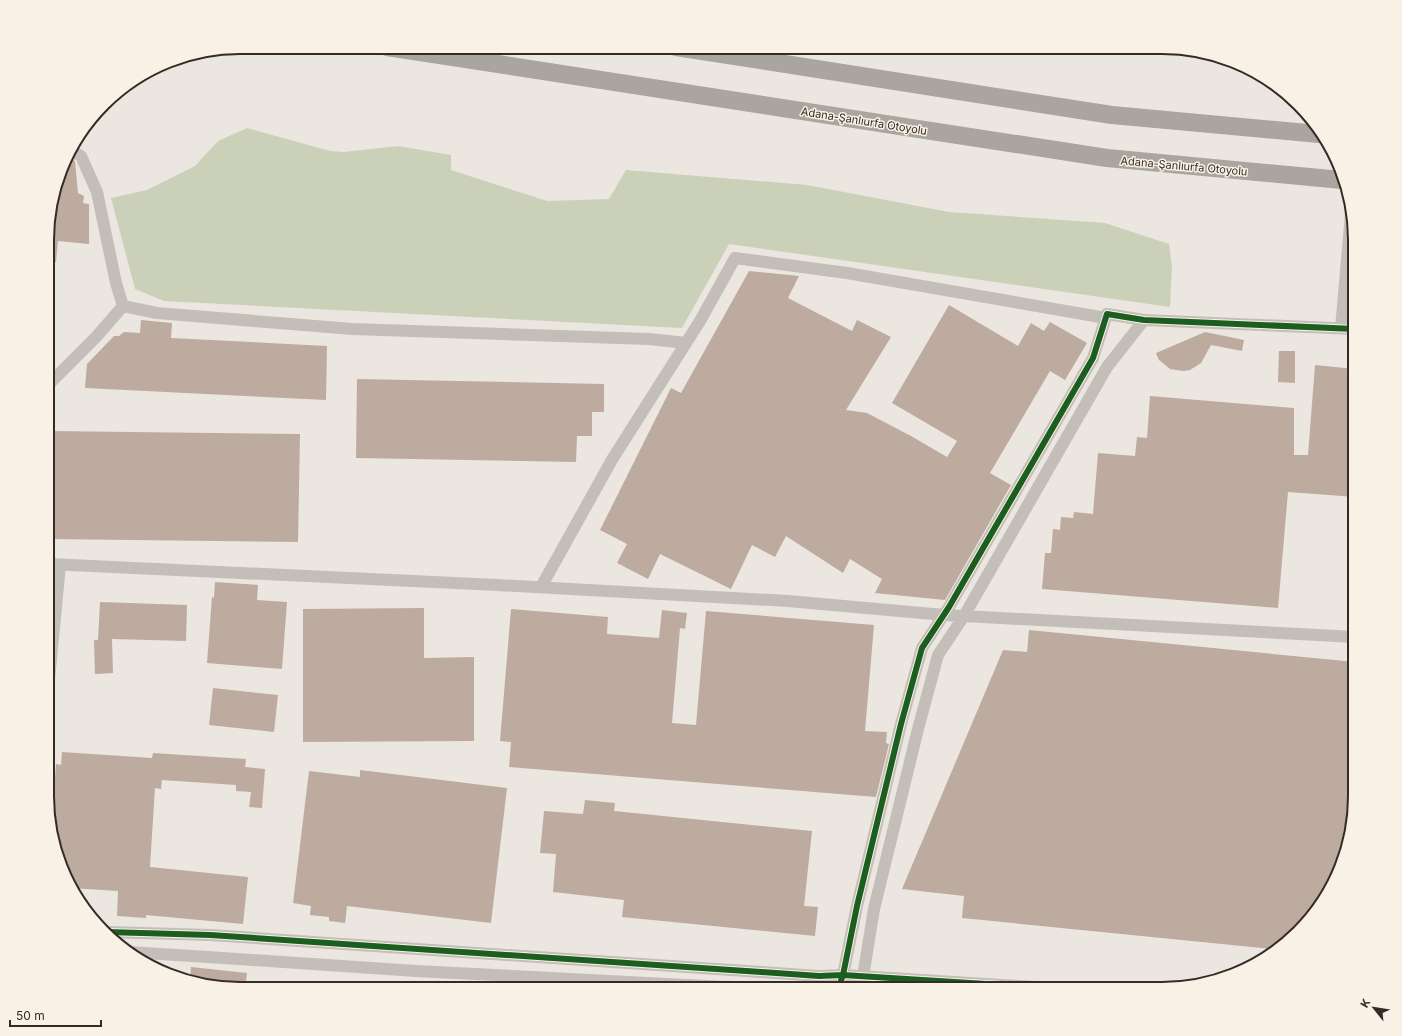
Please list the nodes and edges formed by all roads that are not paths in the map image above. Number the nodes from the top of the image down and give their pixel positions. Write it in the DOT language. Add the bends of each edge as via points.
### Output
graph roads {
  1 [pos="432,54"];
  2 [pos="721,54"];
  3 [pos="1315,134"];
  4 [pos="76,153"];
  5 [pos="1338,180"];
  6 [pos="1348,248"];
  7 [pos="123,306"];
  8 [pos="1107,316"];
  9 [pos="1144,320"];
  10 [pos="1341,328"];
  11 [pos="1348,328"];
  12 [pos="686,343"];
  13 [pos="54,379"];
  14 [pos="54,564"];
  15 [pos="541,587"];
  16 [pos="944,615"];
  17 [pos="964,616"];
  18 [pos="1348,637"];
  19 [pos="113,932"];
  20 [pos="139,953"];
  21 [pos="843,975"];
  22 [pos="862,976"];
  23 [pos="629,982"];
  24 [pos="840,982"];
  25 [pos="862,982"];
  26 [pos="956,982"];
  1 -- 5 [label="highway, Adana-Şanlıurfa Otoyolu" via="1107,158"];
  2 -- 3 [label="highway" via="1112,115"];
  4 -- 7 [label="street" via="81,156 97,192"];
  6 -- 10 [label="street"];
  7 -- 12 [label="street" via="157,313 352,329 649,339"];
  7 -- 13 [label="street"];
  8 -- 9 [label="street"];
  8 -- 12 [label="street" via="847,273 735,258"];
  8 -- 16 [label="street" via="1093,358"];
  9 -- 10 [label="street"];
  9 -- 17 [label="street" via="1107,367"];
  10 -- 11 [label="street"];
  12 -- 15 [label="street" via="613,458"];
  14 -- 15 [label="street"];
  15 -- 16 [label="street" via="788,601"];
  16 -- 17 [label="street"];
  16 -- 21 [label="street" via="922,648 857,906"];
  17 -- 18 [label="street"];
  17 -- 22 [label="street" via="938,655 874,910"];
  19 -- 21 [label="street" via="210,934 753,972"];
  20 -- 23 [label="street"];
  21 -- 22 [label="street"];
  21 -- 24 [label="street"];
  22 -- 25 [label="street"];
  22 -- 26 [label="street"];
}
